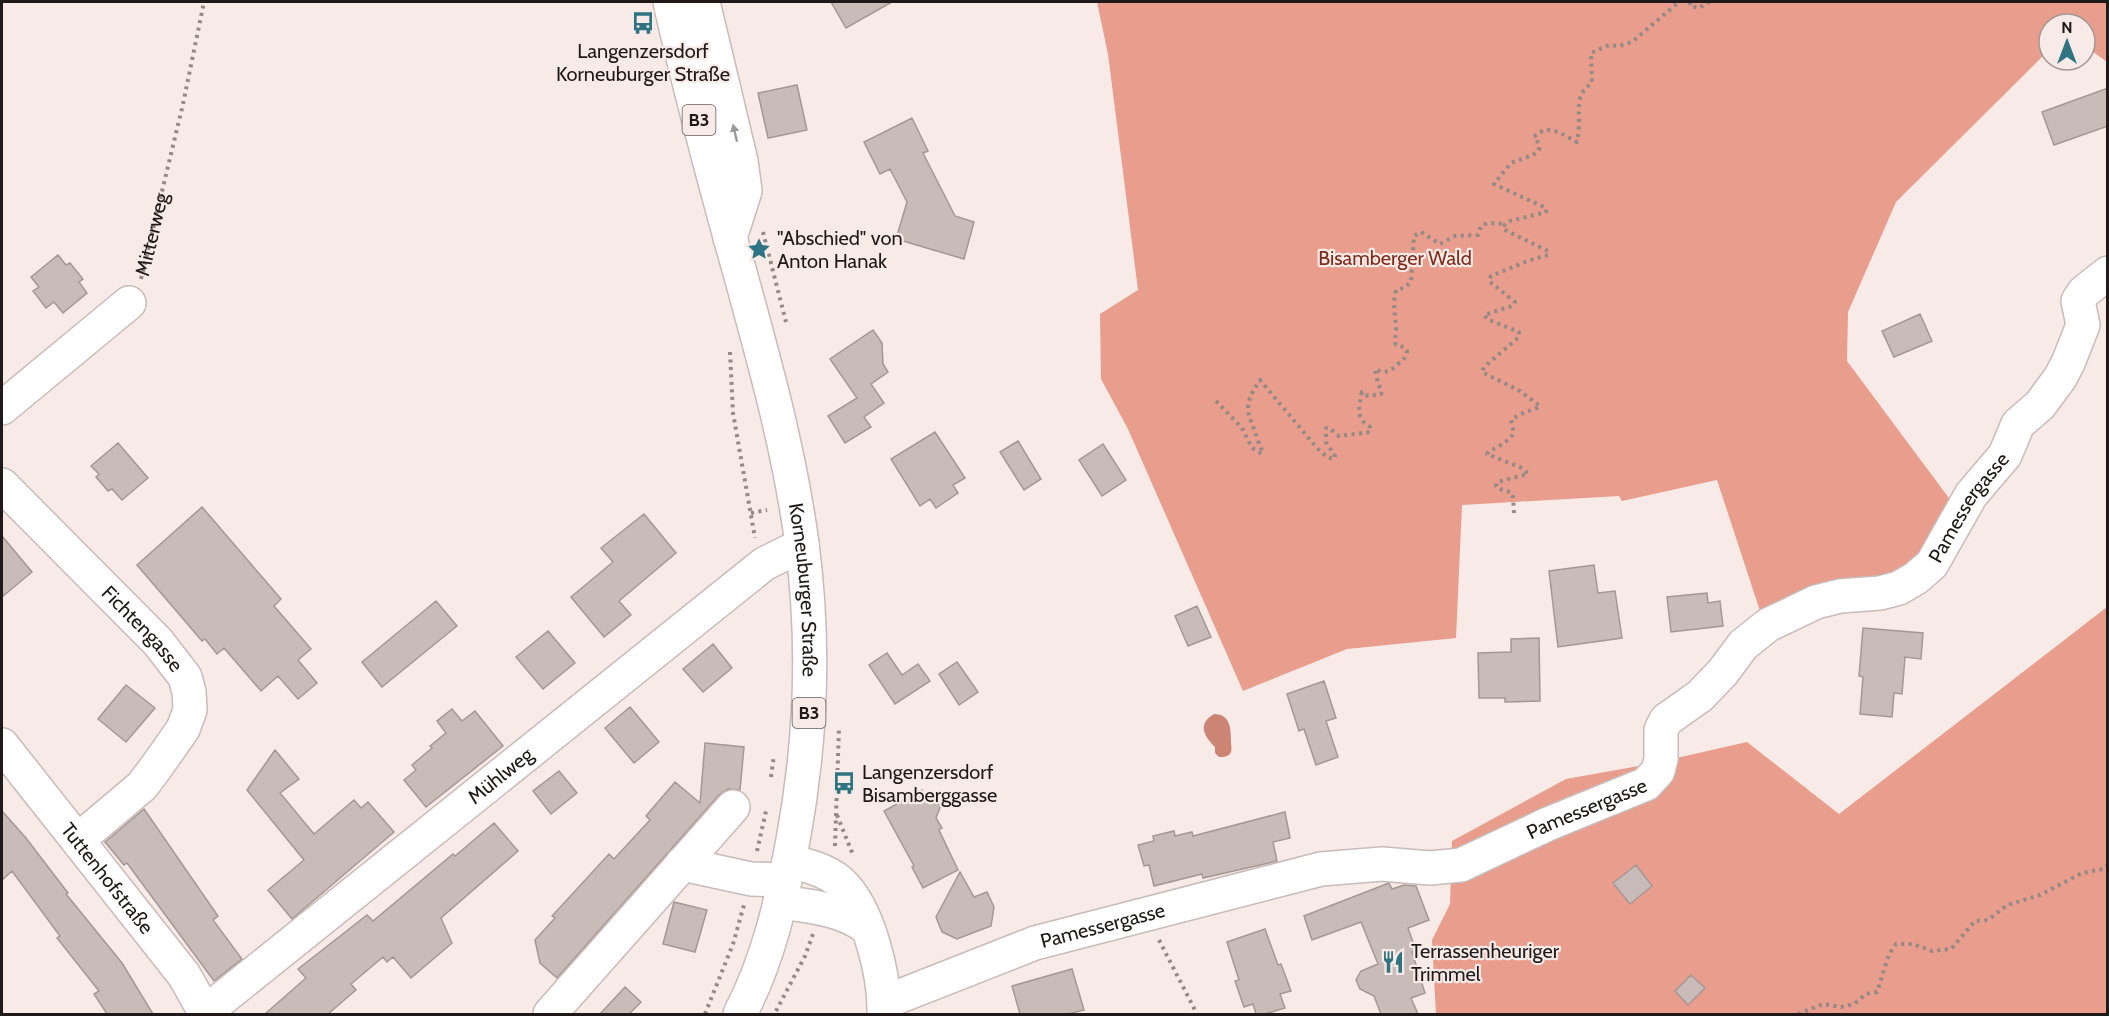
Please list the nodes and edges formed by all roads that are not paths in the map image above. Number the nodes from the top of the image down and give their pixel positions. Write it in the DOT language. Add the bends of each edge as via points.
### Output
graph roads {
  1 [pos="670,2"];
  2 [pos="703,2"];
  3 [pos="730,238"];
  4 [pos="2108,273"];
  5 [pos="129,303"];
  6 [pos="2,408"];
  7 [pos="2,484"];
  8 [pos="802,545"];
  9 [pos="2,745"];
  10 [pos="732,807"];
  11 [pos="78,840"];
  12 [pos="682,864"];
  13 [pos="785,881"];
  14 [pos="866,927"];
  15 [pos="884,1008"];
  16 [pos="205,1014"];
  17 [pos="550,1014"];
  18 [pos="740,1014"];
  1 -- 3 [label="street, Korneuburger Straße / B3"];
  3 -- 2 [label="street, one-way" via="745,191"];
  3 -- 8 [label="street, Korneuburger Straße / B3" via="775,406"];
  4 -- 15 [label="street, Pamessergasse" via="2078,301 2083,324 2060,378 2040,405 2018,424 2006,455 1971,495 1932,564 1899,588 1816,602 1768,625 1743,645 1700,696 1666,720 1661,730 1658,771 1646,784 1461,865 1336,867 1145,914 1035,943"];
  5 -- 6 [label="street"];
  7 -- 11 [label="street, Fichtengasse" via="158,642 185,677 189,692 190,710 183,729 157,766 142,786"];
  8 -- 13 [label="street, Korneuburger Straße / B3" via="810,685 802,778"];
  8 -- 16 [label="street, Mühlweg" via="765,564"];
  9 -- 11 [label="street, Tuttenhofstraße"];
  10 -- 12 [label="street"];
  11 -- 16 [label="street, Tuttenhofstraße" via="184,975"];
  12 -- 13 [label="street" via="751,879"];
  12 -- 17 [label="street"];
  13 -- 14 [label="street" via="822,909 846,915"];
  13 -- 14 [label="street" via="830,875 842,884 861,911"];
  13 -- 18 [label="street, Korneuburger Straße / B3" via="769,942"];
  14 -- 15 [label="street" via="881,971"];
}
